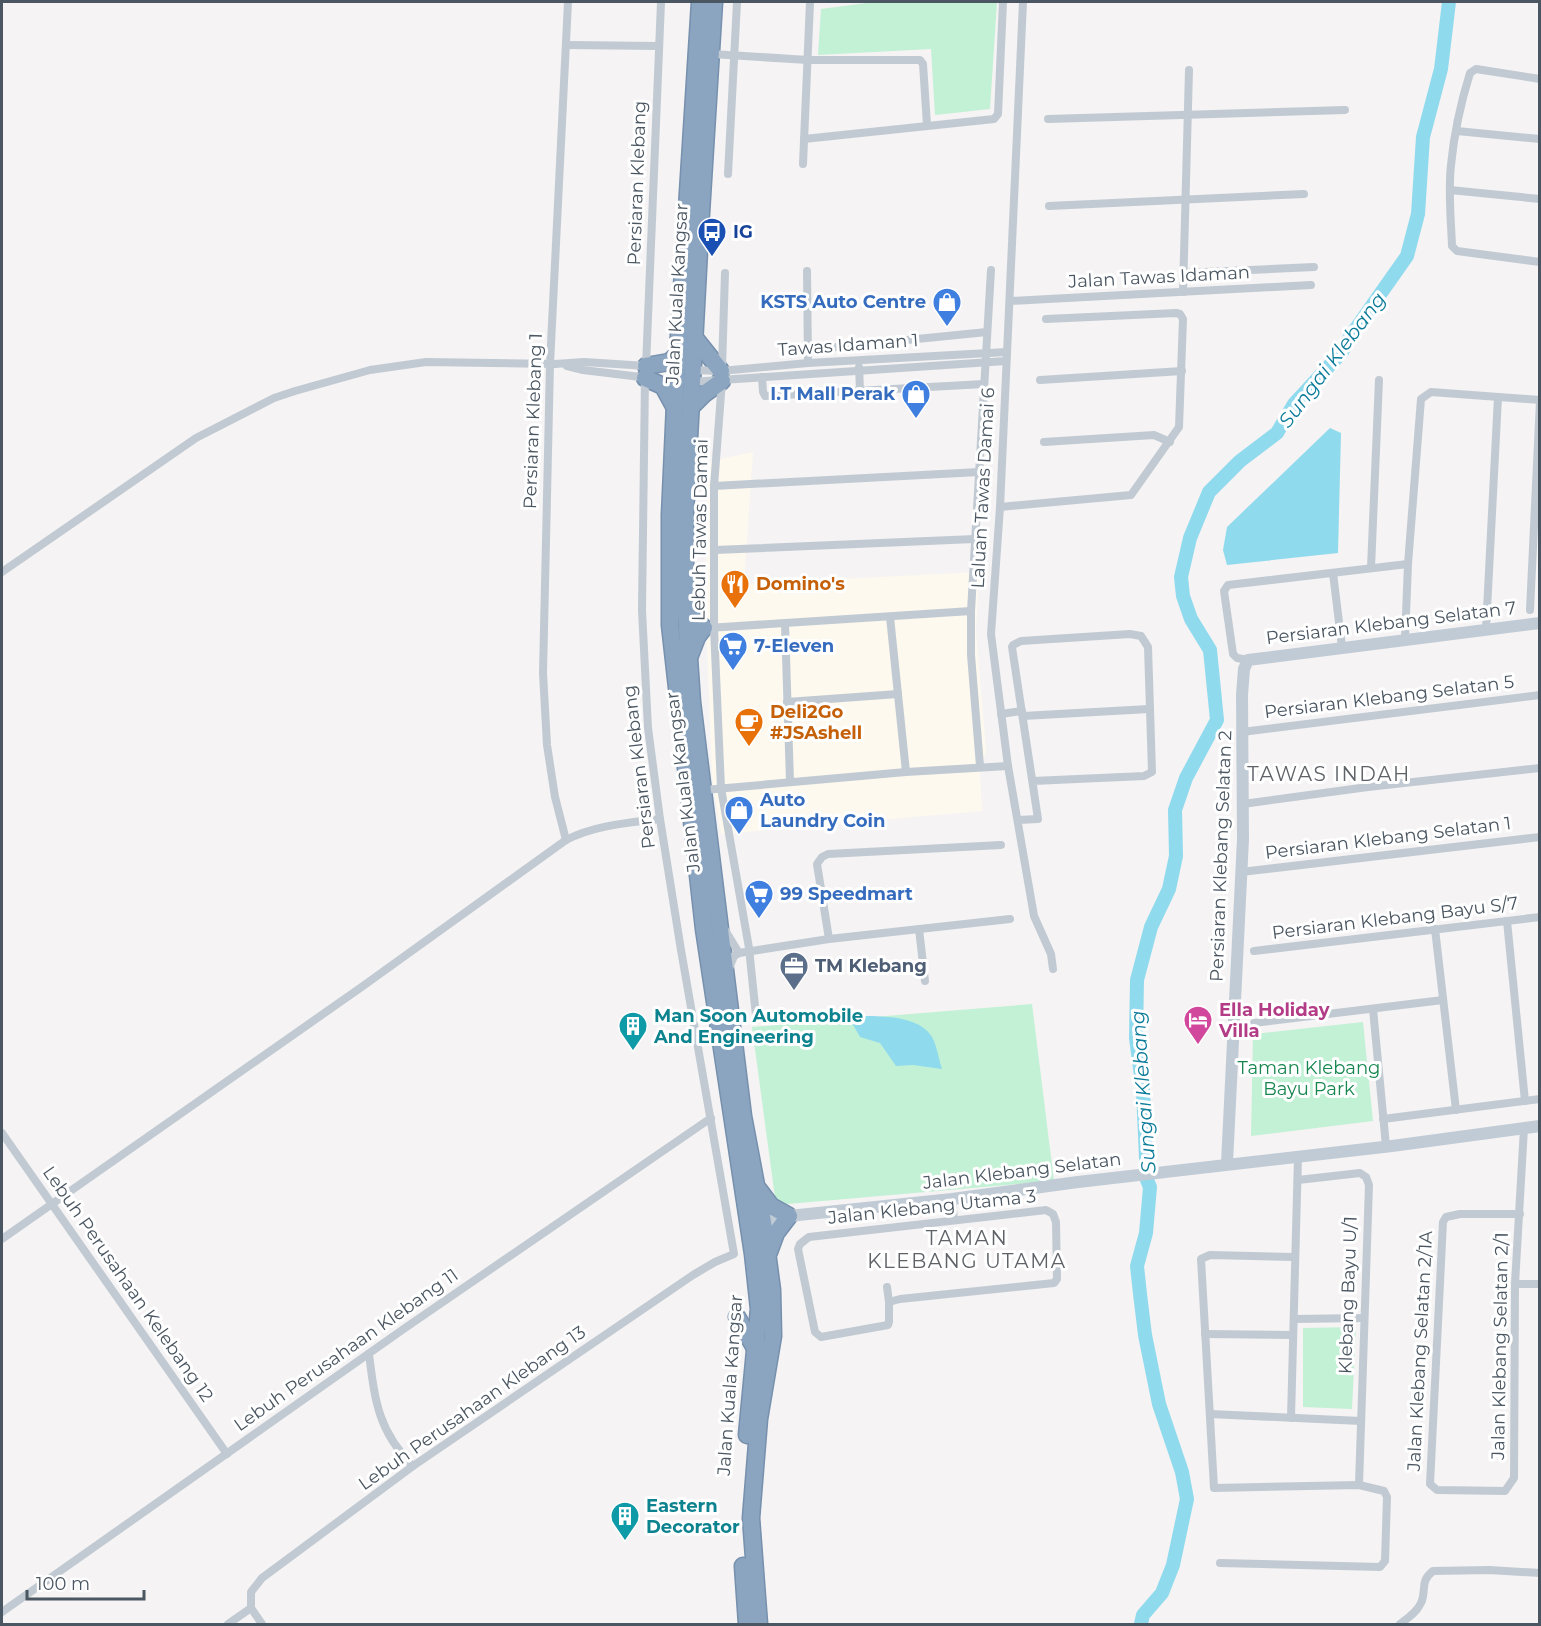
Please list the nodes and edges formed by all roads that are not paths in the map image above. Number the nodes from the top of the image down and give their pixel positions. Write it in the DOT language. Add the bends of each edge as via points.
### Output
graph roads {
  1 [pos="568,2"];
  2 [pos="661,2"];
  3 [pos="700,2"];
  4 [pos="714,2"];
  5 [pos="737,2"];
  6 [pos="810,2"];
  7 [pos="1003,2"];
  8 [pos="1023,2"];
  9 [pos="566,45"];
  10 [pos="659,46"];
  11 [pos="712,54"];
  12 [pos="735,54"];
  13 [pos="808,60"];
  14 [pos="1189,70"];
  15 [pos="1539,79"];
  16 [pos="1345,110"];
  17 [pos="1188,114"];
  18 [pos="1048,119"];
  19 [pos="927,125"];
  20 [pos="1457,130"];
  21 [pos="804,139"];
  22 [pos="1539,139"];
  23 [pos="804,164"];
  24 [pos="728,174"];
  25 [pos="1450,190"];
  26 [pos="1304,194"];
  27 [pos="1185,199"];
  28 [pos="1539,199"];
  29 [pos="1049,206"];
  30 [pos="1539,262"];
  31 [pos="1314,267"];
  32 [pos="991,270"];
  33 [pos="807,271"];
  34 [pos="725,273"];
  35 [pos="1184,273"];
  36 [pos="1311,285"];
  37 [pos="1183,292"];
  38 [pos="1010,302"];
  39 [pos="1046,319"];
  40 [pos="987,333"];
  41 [pos="694,337"];
  42 [pos="807,350"];
  43 [pos="1006,356"];
  44 [pos="985,357"];
  45 [pos="859,360"];
  46 [pos="808,363"];
  47 [pos="550,364"];
  48 [pos="859,370"];
  49 [pos="1182,370"];
  50 [pos="683,371"];
  51 [pos="646,372"];
  52 [pos="722,376"];
  53 [pos="762,377"];
  54 [pos="1040,380"];
  55 [pos="1379,380"];
  56 [pos="984,384"];
  57 [pos="860,390"];
  58 [pos="1498,397"];
  59 [pos="1539,401"];
  60 [pos="683,408"];
  61 [pos="1044,442"];
  62 [pos="1170,442"];
  63 [pos="979,472"];
  64 [pos="714,486"];
  65 [pos="1000,507"];
  66 [pos="975,539"];
  67 [pos="715,550"];
  68 [pos="1408,564"];
  69 [pos="1371,568"];
  70 [pos="2,572"];
  71 [pos="1333,573"];
  72 [pos="677,600"];
  73 [pos="1530,610"];
  74 [pos="971,611"];
  75 [pos="890,617"];
  76 [pos="1539,623"];
  77 [pos="785,624"];
  78 [pos="687,628"];
  79 [pos="709,628"];
  80 [pos="1486,629"];
  81 [pos="1405,639"];
  82 [pos="1342,647"];
  83 [pos="681,660"];
  84 [pos="1248,660"];
  85 [pos="898,694"];
  86 [pos="1539,695"];
  87 [pos="787,702"];
  88 [pos="1149,710"];
  89 [pos="1001,714"];
  90 [pos="1022,714"];
  91 [pos="1242,732"];
  92 [pos="980,766"];
  93 [pos="1008,766"];
  94 [pos="1539,768"];
  95 [pos="906,772"];
  96 [pos="1033,781"];
  97 [pos="790,782"];
  98 [pos="721,788"];
  99 [pos="704,790"];
  100 [pos="1243,804"];
  101 [pos="660,819"];
  102 [pos="1018,820"];
  103 [pos="1539,837"];
  104 [pos="566,840"];
  105 [pos="1001,845"];
  106 [pos="1241,872"];
  107 [pos="1539,917"];
  108 [pos="1010,919"];
  109 [pos="720,921"];
  110 [pos="1507,921"];
  111 [pos="919,929"];
  112 [pos="1435,929"];
  113 [pos="828,939"];
  114 [pos="750,951"];
  115 [pos="1254,951"];
  116 [pos="739,953"];
  117 [pos="1053,969"];
  118 [pos="726,974"];
  119 [pos="925,981"];
  120 [pos="1443,1000"];
  121 [pos="1373,1009"];
  122 [pos="756,1016"];
  123 [pos="1254,1023"];
  124 [pos="1539,1099"];
  125 [pos="1525,1101"];
  126 [pos="1456,1110"];
  127 [pos="711,1118"];
  128 [pos="1383,1119"];
  129 [pos="1539,1126"];
  130 [pos="1524,1128"];
  131 [pos="2,1133"];
  132 [pos="735,1137"];
  133 [pos="1386,1146"];
  134 [pos="1298,1157"];
  135 [pos="1227,1163"];
  136 [pos="1298,1180"];
  137 [pos="756,1185"];
  138 [pos="952,1199"];
  139 [pos="52,1204"];
  140 [pos="1520,1214"];
  141 [pos="789,1216"];
  142 [pos="954,1220"];
  143 [pos="761,1222"];
  144 [pos="2,1239"];
  145 [pos="734,1254"];
  146 [pos="1294,1257"];
  147 [pos="761,1259"];
  148 [pos="1515,1284"];
  149 [pos="1539,1284"];
  150 [pos="887,1287"];
  151 [pos="889,1302"];
  152 [pos="738,1317"];
  153 [pos="1364,1318"];
  154 [pos="1294,1319"];
  155 [pos="1205,1334"];
  156 [pos="1293,1335"];
  157 [pos="755,1348"];
  158 [pos="369,1354"];
  159 [pos="1210,1413"];
  160 [pos="1291,1418"];
  161 [pos="1361,1421"];
  162 [pos="227,1454"];
  163 [pos="413,1466"];
  164 [pos="1359,1485"];
  165 [pos="1433,1488"];
  166 [pos="1220,1563"];
  167 [pos="1539,1573"];
  168 [pos="251,1608"];
  169 [pos="2,1612"];
  170 [pos="228,1624"];
  171 [pos="262,1624"];
  172 [pos="747,1624"];
  173 [pos="759,1624"];
  174 [pos="1400,1624"];
  1 -- 9 [label="street, Persiaran Klebang 1"];
  2 -- 10 [label="street, Persiaran Klebang"];
  3 -- 50 [label="highway, Jalan Kuala Kangsar"];
  4 -- 11 [label="highway, Jalan Kuala Kangsar"];
  5 -- 12 [label="street"];
  6 -- 13 [label="street"];
  7 -- 19 [label="street" via="997,116"];
  8 -- 38 [label="street, Laluan Tawas Damai 6"];
  9 -- 10 [label="street"];
  9 -- 47 [label="street, Persiaran Klebang 1"];
  10 -- 51 [label="street, Persiaran Klebang"];
  11 -- 12 [label="street"];
  11 -- 41 [label="highway, Jalan Kuala Kangsar"];
  12 -- 13 [label="street"];
  12 -- 24 [label="street"];
  13 -- 19 [label="street" via="920,60"];
  13 -- 21 [label="street"];
  14 -- 17 [label="street"];
  15 -- 20 [label="street" via="1473,70"];
  16 -- 17 [label="street"];
  17 -- 18 [label="street"];
  17 -- 27 [label="street"];
  19 -- 21 [label="street"];
  20 -- 22 [label="street"];
  20 -- 25 [label="street"];
  21 -- 23 [label="street"];
  25 -- 28 [label="street"];
  25 -- 30 [label="street" via="1454,249"];
  26 -- 27 [label="street"];
  27 -- 29 [label="street"];
  27 -- 35 [label="street"];
  31 -- 35 [label="street"];
  32 -- 40 [label="street, Laluan Tawas Damai 6"];
  33 -- 42 [label="street"];
  34 -- 52 [label="street, Lebuh Tawas Damai"];
  35 -- 37 [label="street"];
  36 -- 37 [label="street, Jalan Tawas Idaman"];
  37 -- 38 [label="street, Jalan Tawas Idaman"];
  38 -- 43 [label="street, Laluan Tawas Damai 6"];
  39 -- 49 [label="street" via="1180,314"];
  40 -- 42 [label="street"];
  40 -- 44 [label="street, Laluan Tawas Damai 6"];
  41 -- 50 [label="highway, Jalan Kuala Kangsar"];
  41 -- 52 [label="highway"];
  42 -- 46 [label="street"];
  43 -- 44 [label="street, Tawas Idaman 1"];
  43 -- 65 [label="street, Laluan Tawas Damai 6"];
  44 -- 45 [label="street, Tawas Idaman 1"];
  44 -- 48 [label="street, Tawas Idaman 1"];
  44 -- 56 [label="street, Laluan Tawas Damai 6"];
  45 -- 46 [label="street, Tawas Idaman 1"];
  45 -- 48 [label="street"];
  46 -- 52 [label="street, Tawas Idaman 1"];
  47 -- 51 [label="street, Tawas Idaman 1" via="607,363"];
  47 -- 70 [label="street, Tawas Idaman 1" via="407,364 370,370 274,398 196,438"];
  47 -- 104 [label="street, Persiaran Klebang 1" via="543,673 547,745"];
  48 -- 53 [label="street, Tawas Idaman 1"];
  48 -- 57 [label="street"];
  49 -- 54 [label="street"];
  49 -- 62 [label="street" via="1180,424"];
  50 -- 51 [label="street, Tawas Idaman 1"];
  50 -- 51 [label="highway" via="669,362"];
  50 -- 52 [label="street, Tawas Idaman 1"];
  50 -- 60 [label="highway, Jalan Kuala Kangsar"];
  51 -- 60 [label="highway"];
  51 -- 101 [label="street, Persiaran Klebang" via="642,630 648,728"];
  52 -- 53 [label="street, Tawas Idaman 1"];
  52 -- 60 [label="highway"];
  52 -- 64 [label="street, Lebuh Tawas Damai"];
  53 -- 57 [label="street" via="765,396"];
  55 -- 69 [label="street"];
  56 -- 57 [label="street"];
  56 -- 63 [label="street, Laluan Tawas Damai 6"];
  58 -- 59 [label="street"];
  58 -- 68 [label="street" via="1431,392 1420,399"];
  58 -- 80 [label="street"];
  59 -- 73 [label="street"];
  60 -- 72 [label="highway, Jalan Kuala Kangsar" via="670,515"];
  61 -- 62 [label="street" via="1154,435"];
  62 -- 65 [label="street" via="1130,496"];
  63 -- 64 [label="street"];
  63 -- 66 [label="street, Laluan Tawas Damai 6"];
  64 -- 67 [label="street, Lebuh Tawas Damai"];
  65 -- 89 [label="street, Laluan Tawas Damai 6" via="991,634"];
  66 -- 67 [label="street"];
  66 -- 74 [label="street, Laluan Tawas Damai 6"];
  67 -- 79 [label="street, Lebuh Tawas Damai"];
  68 -- 69 [label="street"];
  68 -- 81 [label="street"];
  69 -- 71 [label="street"];
  71 -- 82 [label="street"];
  71 -- 84 [label="street" via="1228,585 1224,589 1233,654"];
  72 -- 78 [label="highway" via="678,621"];
  72 -- 79 [label="highway"];
  72 -- 83 [label="highway, Jalan Kuala Kangsar"];
  74 -- 75 [label="street"];
  74 -- 92 [label="street, Laluan Tawas Damai 6"];
  75 -- 77 [label="street"];
  75 -- 85 [label="street"];
  76 -- 80 [label="street, Persiaran Klebang Selatan 7"];
  77 -- 79 [label="street"];
  77 -- 87 [label="street"];
  78 -- 79 [label="street"];
  78 -- 83 [label="highway, Jalan Kuala Kangsar"];
  79 -- 83 [label="highway" via="697,637"];
  79 -- 98 [label="street, Lebuh Tawas Damai"];
  80 -- 81 [label="street, Persiaran Klebang Selatan 7"];
  81 -- 82 [label="street, Persiaran Klebang Selatan 7"];
  82 -- 84 [label="street, Persiaran Klebang Selatan 7"];
  83 -- 99 [label="highway, Jalan Kuala Kangsar" via="692,702"];
  83 -- 132 [label="highway, Jalan Kuala Kangsar" via="704,929"];
  84 -- 91 [label="street, Persiaran Klebang Selatan 2" via="1244,669"];
  85 -- 87 [label="street"];
  85 -- 95 [label="street"];
  86 -- 91 [label="street, Persiaran Klebang Selatan 5"];
  87 -- 97 [label="street"];
  88 -- 90 [label="street"];
  88 -- 90 [label="street" via="1148,647 1141,636 1119,634 1015,643 1012,647"];
  88 -- 96 [label="street" via="1154,768 1150,774"];
  89 -- 90 [label="street"];
  89 -- 93 [label="street, Laluan Tawas Damai 6"];
  90 -- 96 [label="street"];
  91 -- 100 [label="street, Persiaran Klebang Selatan 2"];
  92 -- 93 [label="street"];
  92 -- 95 [label="street"];
  93 -- 102 [label="street, Laluan Tawas Damai 6"];
  94 -- 100 [label="street"];
  95 -- 97 [label="street"];
  96 -- 102 [label="street" via="1038,819"];
  97 -- 98 [label="street"];
  98 -- 99 [label="street"];
  98 -- 114 [label="street, Lebuh Tawas Damai"];
  99 -- 109 [label="highway, Jalan Kuala Kangsar"];
  100 -- 106 [label="street, Persiaran Klebang Selatan 2"];
  101 -- 104 [label="street" via="596,828"];
  101 -- 127 [label="street, Persiaran Klebang"];
  102 -- 117 [label="street, Laluan Tawas Damai 6" via="1034,916"];
  103 -- 106 [label="street, Persiaran Klebang Selatan 1"];
  104 -- 139 [label="street"];
  105 -- 113 [label="street" via="822,857 817,864"];
  106 -- 135 [label="street, Persiaran Klebang Selatan 2"];
  107 -- 110 [label="street, Persiaran Klebang Bayu S/7"];
  108 -- 111 [label="street"];
  109 -- 116 [label="street"];
  109 -- 118 [label="highway, Jalan Kuala Kangsar"];
  110 -- 112 [label="street, Persiaran Klebang Bayu S/7"];
  110 -- 125 [label="street"];
  111 -- 113 [label="street"];
  111 -- 119 [label="street"];
  112 -- 115 [label="street, Persiaran Klebang Bayu S/7"];
  112 -- 120 [label="street"];
  113 -- 114 [label="street"];
  114 -- 116 [label="street"];
  114 -- 122 [label="street, Lebuh Tawas Damai"];
  116 -- 118 [label="street"];
  118 -- 137 [label="highway, Jalan Kuala Kangsar" via="743,1116"];
  120 -- 121 [label="street"];
  120 -- 126 [label="street"];
  121 -- 123 [label="street"];
  121 -- 128 [label="street"];
  124 -- 125 [label="street"];
  125 -- 126 [label="street"];
  126 -- 128 [label="street"];
  127 -- 145 [label="street, Persiaran Klebang"];
  127 -- 158 [label="street, Lebuh Perusahaan Klebang 11"];
  128 -- 133 [label="street"];
  129 -- 130 [label="street, Jalan Klebang Selatan"];
  130 -- 133 [label="street, Jalan Klebang Selatan"];
  130 -- 140 [label="street, Jalan Klebang Selatan 2/1"];
  131 -- 139 [label="street, Lebuh Perusahaan Kelebang 12"];
  132 -- 143 [label="highway" via="740,1144 749,1196"];
  132 -- 147 [label="highway, Jalan Kuala Kangsar"];
  133 -- 134 [label="street, Jalan Klebang Selatan"];
  134 -- 135 [label="street, Jalan Klebang Selatan"];
  134 -- 136 [label="street"];
  135 -- 138 [label="street, Jalan Klebang Selatan"];
  136 -- 146 [label="street"];
  136 -- 153 [label="street, Klebang Bayu U/1" via="1360,1173 1366,1177 1369,1185"];
  137 -- 141 [label="highway" via="771,1206"];
  137 -- 143 [label="highway, Jalan Kuala Kangsar"];
  138 -- 141 [label="street, Jalan Klebang Selatan"];
  138 -- 142 [label="street"];
  139 -- 144 [label="street"];
  139 -- 162 [label="street, Lebuh Perusahaan Kelebang 12"];
  140 -- 148 [label="street, Jalan Klebang Selatan 2/1"];
  140 -- 165 [label="street, Jalan Klebang Selatan 2/1A" via="1460,1214 1446,1217 1443,1222 1430,1484"];
  141 -- 143 [label="street, Jalan Klebang Selatan"];
  141 -- 147 [label="highway"];
  142 -- 151 [label="street, Jalan Klebang Utama 3" via="1052,1212 1056,1222 1056,1282"];
  142 -- 151 [label="street, Jalan Klebang Utama 3" via="809,1237 800,1244 817,1335 888,1325"];
  143 -- 147 [label="highway" via="756,1231"];
  145 -- 163 [label="street, Lebuh Perusahaan Klebang 13" via="693,1275"];
  146 -- 154 [label="street"];
  146 -- 155 [label="street" via="1203,1256"];
  147 -- 157 [label="highway, Jalan Kuala Kangsar"];
  147 -- 173 [label="highway, Jalan Kuala Kangsar" via="773,1302 773,1336 759,1419 751,1518"];
  148 -- 149 [label="street"];
  148 -- 165 [label="street, Jalan Klebang Selatan 2/1" via="1514,1478 1504,1491"];
  150 -- 151 [label="street"];
  152 -- 157 [label="highway"];
  153 -- 154 [label="street"];
  153 -- 161 [label="street, Klebang Bayu U/1"];
  154 -- 156 [label="street"];
  155 -- 156 [label="street"];
  155 -- 159 [label="street"];
  156 -- 160 [label="street"];
  157 -- 172 [label="highway, Jalan Kuala Kangsar" via="741,1527"];
  158 -- 162 [label="street, Lebuh Perusahaan Klebang 11"];
  158 -- 163 [label="street" via="382,1422 389,1438"];
  159 -- 160 [label="street"];
  159 -- 164 [label="street" via="1214,1488"];
  160 -- 161 [label="street"];
  161 -- 164 [label="street, Klebang Bayu U/1"];
  162 -- 169 [label="street, Lebuh Perusahaan Klebang 11"];
  163 -- 168 [label="street, Lebuh Perusahaan Klebang 13" via="262,1578 251,1592"];
  164 -- 166 [label="street" via="1384,1491 1387,1497 1384,1561 1380,1567"];
  167 -- 174 [label="street" via="1433,1571 1424,1582 1421,1604"];
  168 -- 170 [label="street"];
  168 -- 171 [label="street"];
}
